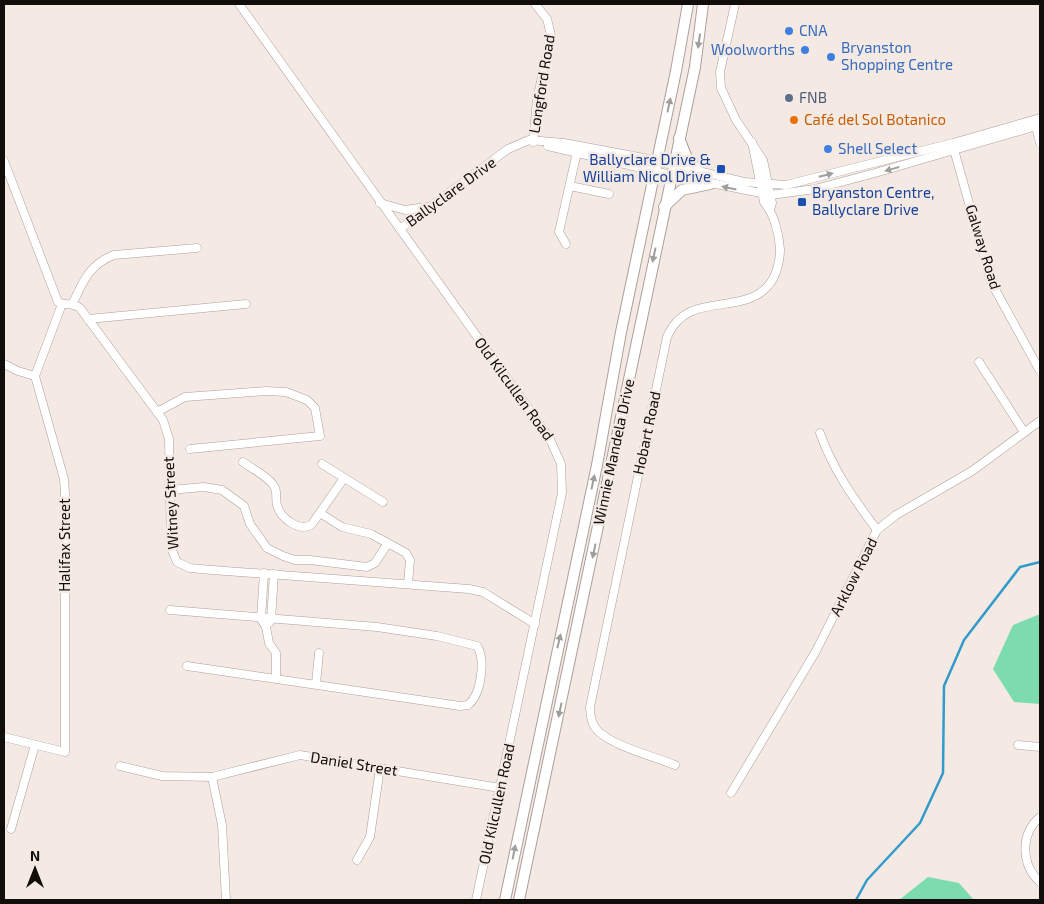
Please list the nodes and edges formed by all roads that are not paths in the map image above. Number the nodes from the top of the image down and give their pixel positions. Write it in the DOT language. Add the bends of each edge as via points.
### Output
graph roads {
  1 [pos="239,4"];
  2 [pos="535,4"];
  3 [pos="688,4"];
  4 [pos="704,4"];
  5 [pos="735,4"];
  6 [pos="1038,122"];
  7 [pos="679,138"];
  8 [pos="1040,139"];
  9 [pos="533,142"];
  10 [pos="752,142"];
  11 [pos="954,147"];
  12 [pos="577,152"];
  13 [pos="4,161"];
  14 [pos="656,166"];
  15 [pos="672,170"];
  16 [pos="699,171"];
  17 [pos="710,184"];
  18 [pos="760,184"];
  19 [pos="769,184"];
  20 [pos="570,186"];
  21 [pos="608,194"];
  22 [pos="762,194"];
  23 [pos="771,195"];
  24 [pos="380,203"];
  25 [pos="431,206"];
  26 [pos="664,207"];
  27 [pos="770,210"];
  28 [pos="400,229"];
  29 [pos="566,244"];
  30 [pos="196,248"];
  31 [pos="73,303"];
  32 [pos="62,304"];
  33 [pos="246,304"];
  34 [pos="88,319"];
  35 [pos="980,362"];
  36 [pos="4,364"];
  37 [pos="1040,371"];
  38 [pos="35,376"];
  39 [pos="157,412"];
  40 [pos="1040,420"];
  41 [pos="1024,432"];
  42 [pos="820,433"];
  43 [pos="190,448"];
  44 [pos="243,462"];
  45 [pos="322,464"];
  46 [pos="344,478"];
  47 [pos="170,490"];
  48 [pos="383,502"];
  49 [pos="320,513"];
  50 [pos="877,530"];
  51 [pos="388,543"];
  52 [pos="264,573"];
  53 [pos="274,574"];
  54 [pos="408,584"];
  55 [pos="170,610"];
  56 [pos="261,618"];
  57 [pos="271,620"];
  58 [pos="534,624"];
  59 [pos="266,627"];
  60 [pos="319,653"];
  61 [pos="187,666"];
  62 [pos="276,677"];
  63 [pos="316,684"];
  64 [pos="4,737"];
  65 [pos="1018,744"];
  66 [pos="36,745"];
  67 [pos="1040,746"];
  68 [pos="675,765"];
  69 [pos="120,766"];
  70 [pos="380,768"];
  71 [pos="212,777"];
  72 [pos="500,788"];
  73 [pos="731,793"];
  74 [pos="1040,817"];
  75 [pos="11,829"];
  76 [pos="357,860"];
  77 [pos="1040,882"];
  78 [pos="226,900"];
  79 [pos="476,900"];
  80 [pos="505,900"];
  81 [pos="521,900"];
  1 -- 24 [label="street, Old Kilcullen Road"];
  2 -- 9 [label="street, Longford Road" via="550,25 550,41"];
  14 -- 3 [label="main road, Winnie Mandela Drive, one-way"];
  4 -- 7 [label="main road, Winnie Mandela Drive, one-way" via="695,66"];
  5 -- 10 [label="street, Hobart Road" via="720,84 729,108"];
  6 -- 8 [label="street"];
  6 -- 11 [label="street"];
  7 -- 15 [label="main road, Winnie Mandela Drive"];
  7 -- 16 [label="main road" via="687,158"];
  9 -- 12 [label="street"];
  9 -- 14 [label="street"];
  9 -- 25 [label="street, Ballyclare Drive" via="502,156"];
  10 -- 18 [label="street, Hobart Road"];
  10 -- 19 [label="street, Hobart Road" via="763,160"];
  19 -- 11 [label="street, one-way" via="801,182"];
  11 -- 23 [label="street, one-way" via="815,189"];
  11 -- 37 [label="street, Galway Road" via="990,282"];
  12 -- 14 [label="street"];
  12 -- 20 [label="street"];
  13 -- 32 [label="street" via="55,297"];
  14 -- 15 [label="street"];
  80 -- 14 [label="main road, Winnie Mandela Drive, one-way"];
  15 -- 16 [label="street"];
  15 -- 17 [label="street"];
  15 -- 26 [label="main road, Winnie Mandela Drive"];
  16 -- 18 [label="street"];
  22 -- 17 [label="street, one-way"];
  17 -- 26 [label="main road" via="682,190"];
  18 -- 19 [label="street"];
  18 -- 22 [label="street, Hobart Road"];
  19 -- 23 [label="street, Hobart Road"];
  20 -- 21 [label="street"];
  20 -- 29 [label="street" via="560,232"];
  22 -- 23 [label="street"];
  22 -- 27 [label="street, Hobart Road"];
  23 -- 27 [label="street, Hobart Road"];
  24 -- 25 [label="street" via="405,210"];
  24 -- 28 [label="street, Old Kilcullen Road"];
  25 -- 28 [label="street, Ballyclare Drive"];
  26 -- 81 [label="main road, Winnie Mandela Drive, one-way"];
  27 -- 68 [label="street, Hobart Road" via="780,255 777,270 767,287 742,302 703,306 689,312 673,326 667,337 594,688 590,712 599,732"];
  28 -- 58 [label="street, Old Kilcullen Road" via="549,438 561,464 562,493"];
  30 -- 31 [label="street" via="114,255 102,260 87,273"];
  31 -- 32 [label="street"];
  31 -- 34 [label="street, Witney Street"];
  32 -- 38 [label="street"];
  33 -- 34 [label="street"];
  34 -- 39 [label="street, Witney Street"];
  35 -- 41 [label="street"];
  36 -- 38 [label="street"];
  38 -- 66 [label="street, Halifax Street" via="65,493 65,752"];
  39 -- 43 [label="street" via="185,398 277,391 307,400 317,412 320,436"];
  39 -- 47 [label="street, Witney Street" via="169,440"];
  40 -- 41 [label="street, Arklow Road"];
  41 -- 50 [label="street, Arklow Road" via="972,471 896,515"];
  42 -- 50 [label="street" via="828,456 850,494"];
  44 -- 49 [label="street" via="273,485 278,509 291,523 308,527"];
  45 -- 46 [label="street"];
  46 -- 48 [label="street"];
  46 -- 49 [label="street"];
  47 -- 51 [label="street" via="204,487 222,490 244,506 250,524 267,548 290,559 367,567 375,563"];
  47 -- 52 [label="street, Witney Street" via="171,548 177,562 190,568"];
  49 -- 51 [label="street" via="342,527 371,534"];
  50 -- 73 [label="street, Arklow Road" via="816,652"];
  51 -- 54 [label="street" via="409,556"];
  52 -- 53 [label="street, Witney Street"];
  52 -- 56 [label="street"];
  53 -- 54 [label="street, Witney Street"];
  53 -- 57 [label="street"];
  54 -- 58 [label="street, Witney Street" via="477,590"];
  55 -- 56 [label="street"];
  56 -- 57 [label="street"];
  56 -- 59 [label="street"];
  57 -- 59 [label="street"];
  57 -- 63 [label="street" via="407,631 470,642 480,652 477,691 468,705"];
  58 -- 72 [label="street, Old Kilcullen Road"];
  59 -- 62 [label="street" via="269,643 276,653"];
  60 -- 63 [label="street"];
  61 -- 62 [label="street"];
  62 -- 63 [label="street"];
  64 -- 66 [label="street"];
  65 -- 67 [label="street"];
  66 -- 75 [label="street"];
  69 -- 71 [label="street, Daniel Street" via="162,776"];
  70 -- 71 [label="street, Daniel Street" via="300,755"];
  70 -- 72 [label="street, Daniel Street"];
  70 -- 76 [label="street" via="370,837"];
  71 -- 78 [label="street" via="222,825"];
  72 -- 79 [label="street, Old Kilcullen Road"];
  74 -- 77 [label="street" via="1030,828 1025,847 1028,865"];
}
